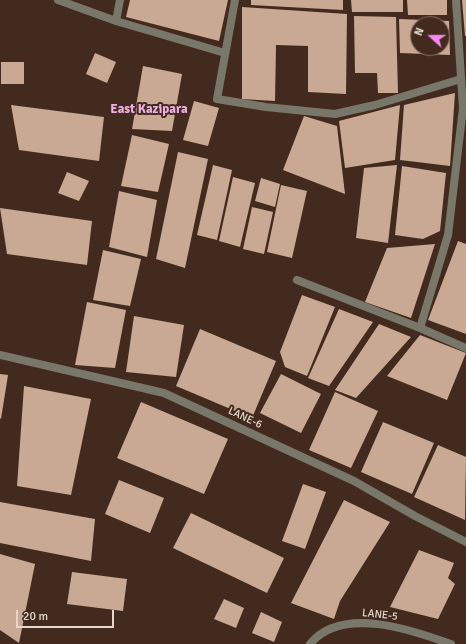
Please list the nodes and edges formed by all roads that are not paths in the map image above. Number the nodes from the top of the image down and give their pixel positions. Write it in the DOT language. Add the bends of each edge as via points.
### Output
graph roads {
  1 [pos="58,0"];
  2 [pos="120,0"];
  3 [pos="235,0"];
  4 [pos="456,0"];
  5 [pos="116,21"];
  6 [pos="225,54"];
  7 [pos="461,79"];
  8 [pos="297,280"];
  9 [pos="420,328"];
  10 [pos="466,348"];
  11 [pos="0,355"];
  12 [pos="466,542"];
  13 [pos="310,644"];
  14 [pos="451,644"];
  1 -- 5 [label="street"];
  2 -- 5 [label="street"];
  3 -- 6 [label="street"];
  4 -- 7 [label="street"];
  5 -- 6 [label="street"];
  6 -- 7 [label="street" via="216,99 327,114 375,105"];
  7 -- 9 [label="street" via="463,108 448,235"];
  8 -- 9 [label="street"];
  9 -- 10 [label="street"];
  11 -- 12 [label="street, LANE-6" via="164,393 354,481"];
  13 -- 14 [label="street, LANE-5" via="317,636 335,627 360,623 408,629"];
}
